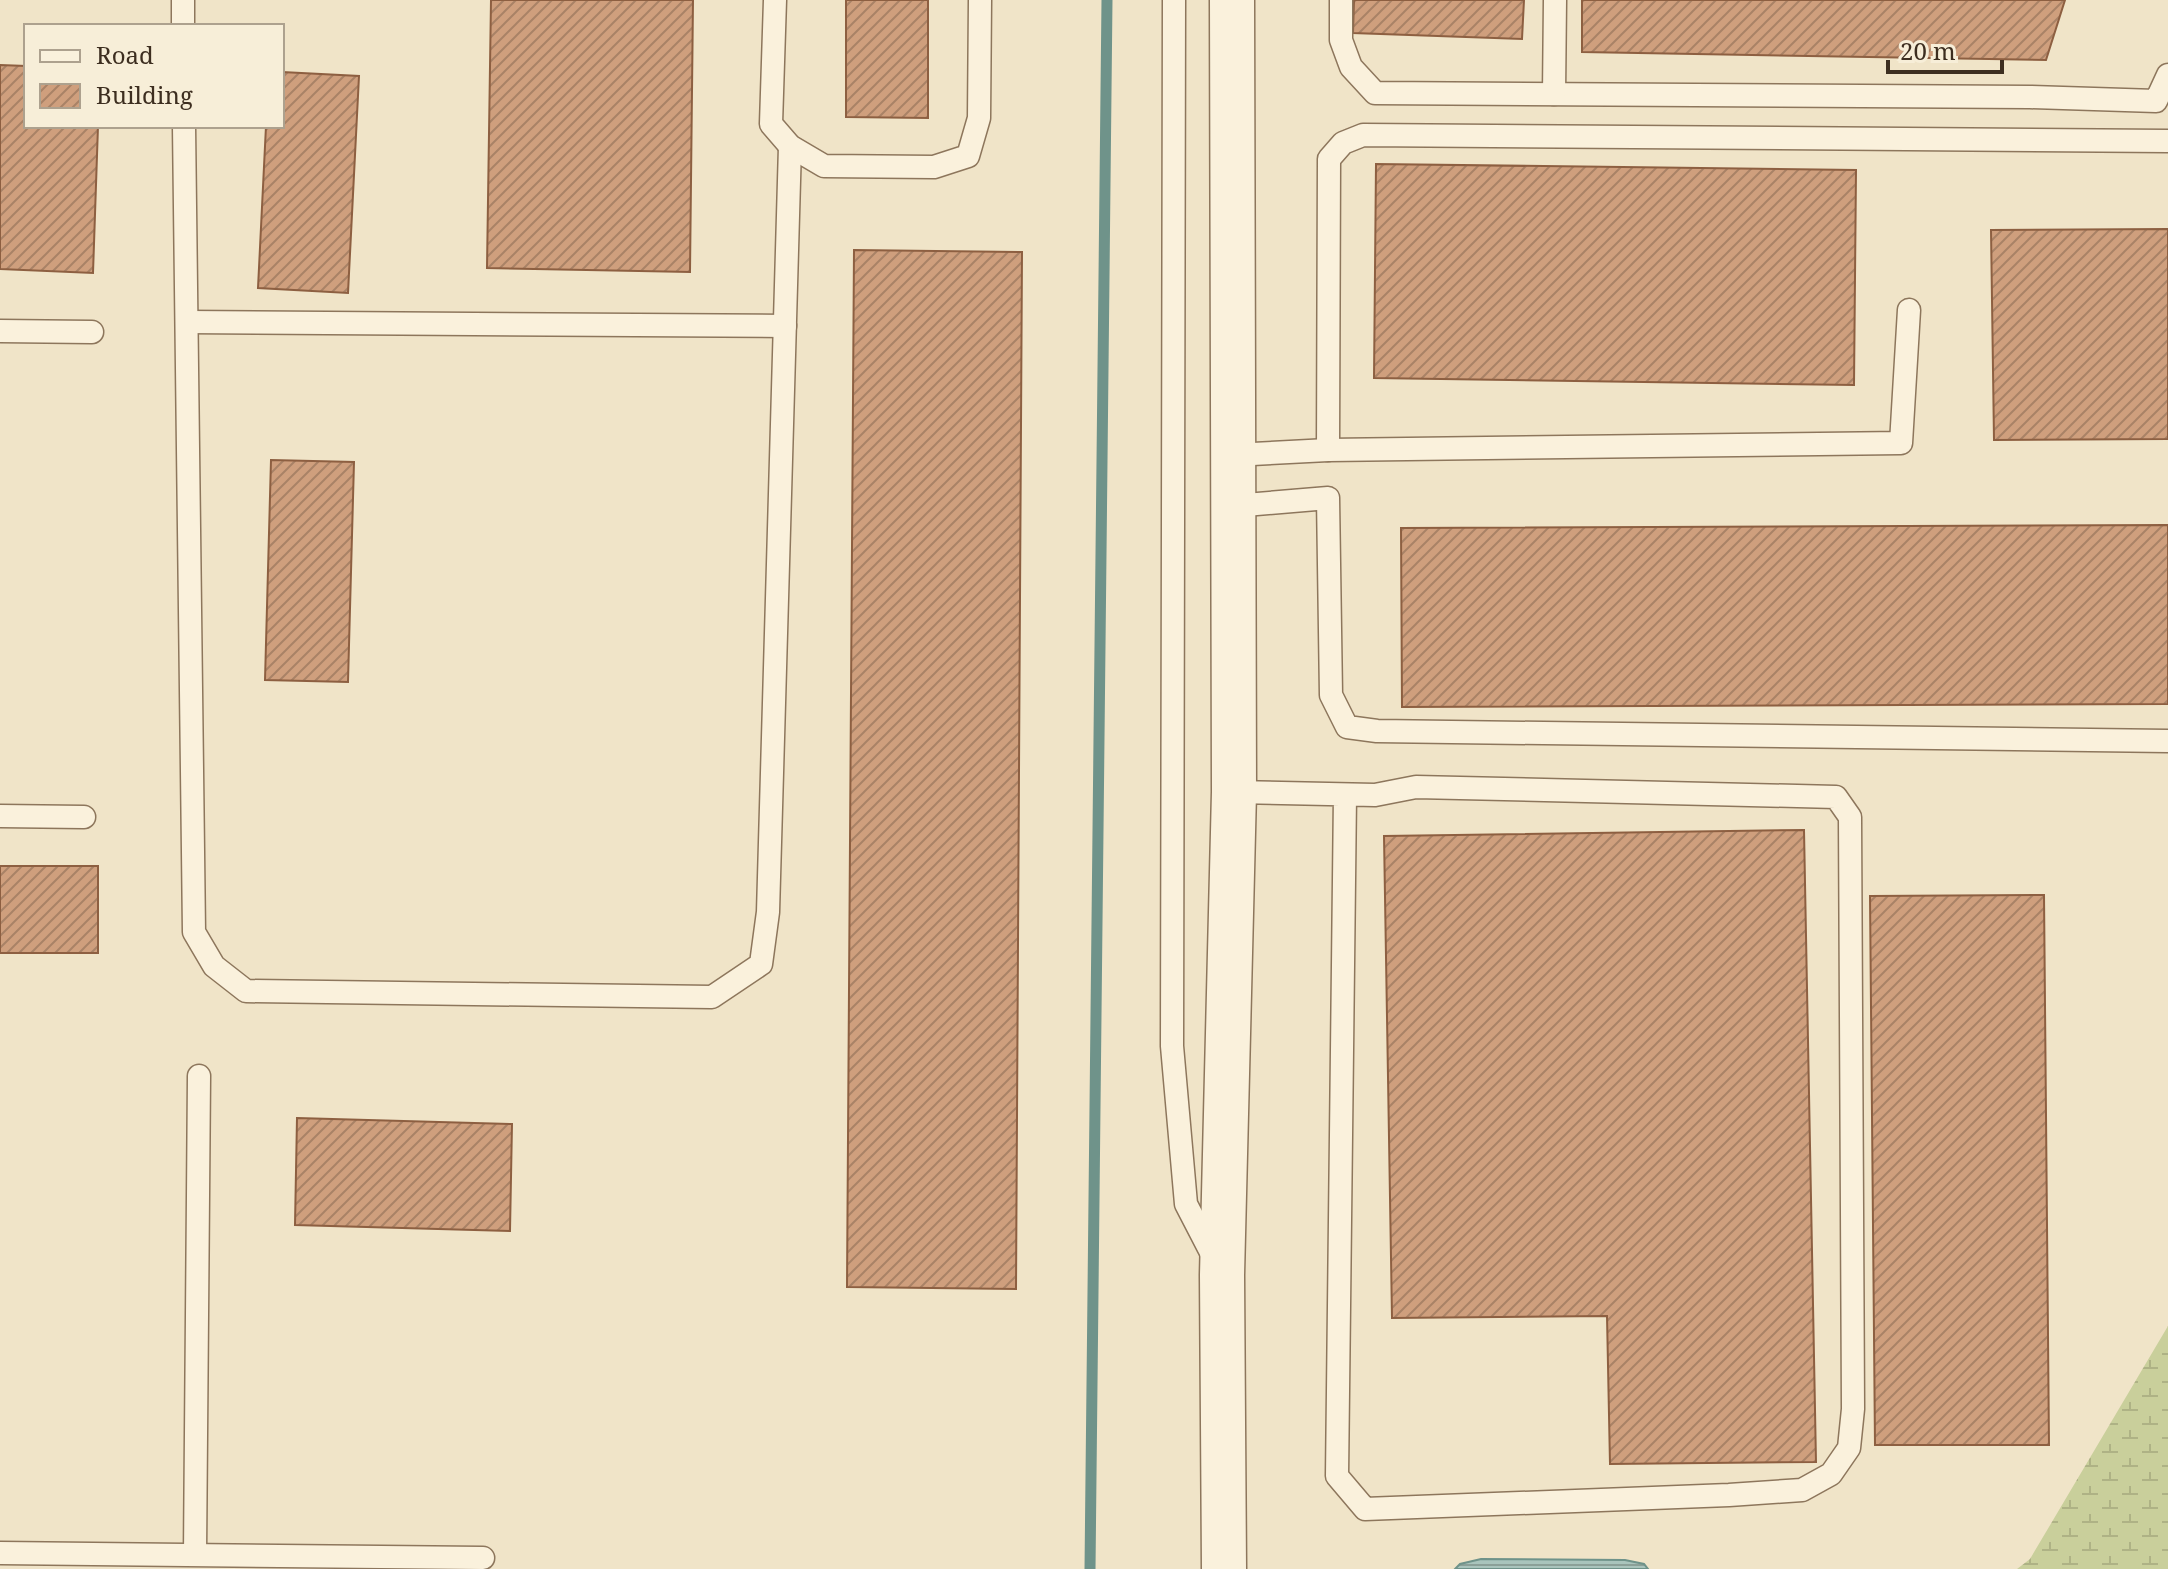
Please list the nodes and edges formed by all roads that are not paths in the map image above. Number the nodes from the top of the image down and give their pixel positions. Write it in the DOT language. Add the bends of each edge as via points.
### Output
graph roads {
  1 [pos="183,0"];
  2 [pos="775,0"];
  3 [pos="980,0"];
  4 [pos="1174,0"];
  5 [pos="1232,0"];
  6 [pos="1341,0"];
  7 [pos="1555,0"];
  8 [pos="183,24"];
  9 [pos="2168,75"];
  10 [pos="1554,94"];
  11 [pos="184,128"];
  12 [pos="2168,141"];
  13 [pos="790,146"];
  14 [pos="1909,310"];
  15 [pos="187,322"];
  16 [pos="785,326"];
  17 [pos="0,331"];
  18 [pos="92,332"];
  19 [pos="1328,450"];
  20 [pos="1233,455"];
  21 [pos="1233,506"];
  22 [pos="2168,741"];
  23 [pos="1234,792"];
  24 [pos="1345,795"];
  25 [pos="0,816"];
  26 [pos="84,817"];
  27 [pos="199,1076"];
  28 [pos="1222,1275"];
  29 [pos="0,1553"];
  30 [pos="195,1554"];
  31 [pos="483,1558"];
  32 [pos="1224,1558"];
  1 -- 8 [label="lane"];
  2 -- 13 [label="lane" via="771,124"];
  3 -- 13 [label="lane" via="979,118 968,156 934,167 824,166"];
  4 -- 28 [label="lane" via="1172,1046 1186,1204"];
  5 -- 20 [label="street"];
  6 -- 10 [label="lane" via="1341,40 1351,67 1375,93"];
  7 -- 10 [label="lane"];
  9 -- 10 [label="lane" via="2156,101"];
  11 -- 15 [label="lane"];
  12 -- 19 [label="lane" via="1363,135 1343,143 1329,159"];
  13 -- 16 [label="lane"];
  14 -- 19 [label="lane" via="1901,443"];
  15 -- 16 [label="lane"];
  15 -- 16 [label="lane" via="194,932 214,966 246,991 712,997 761,964 768,912"];
  17 -- 18 [label="lane"];
  19 -- 20 [label="lane"];
  20 -- 21 [label="street"];
  21 -- 22 [label="lane" via="1328,498 1331,695 1347,727"];
  21 -- 23 [label="street"];
  23 -- 24 [label="lane"];
  23 -- 28 [label="street"];
  24 -- 24 [label="lane" via="1416,787 1836,797 1850,817 1853,1409 1849,1448 1831,1474 1802,1490 1365,1509 1337,1476"];
  25 -- 26 [label="lane"];
  27 -- 30 [label="lane"];
  28 -- 32 [label="street"];
  29 -- 30 [label="lane"];
  30 -- 31 [label="lane"];
}
